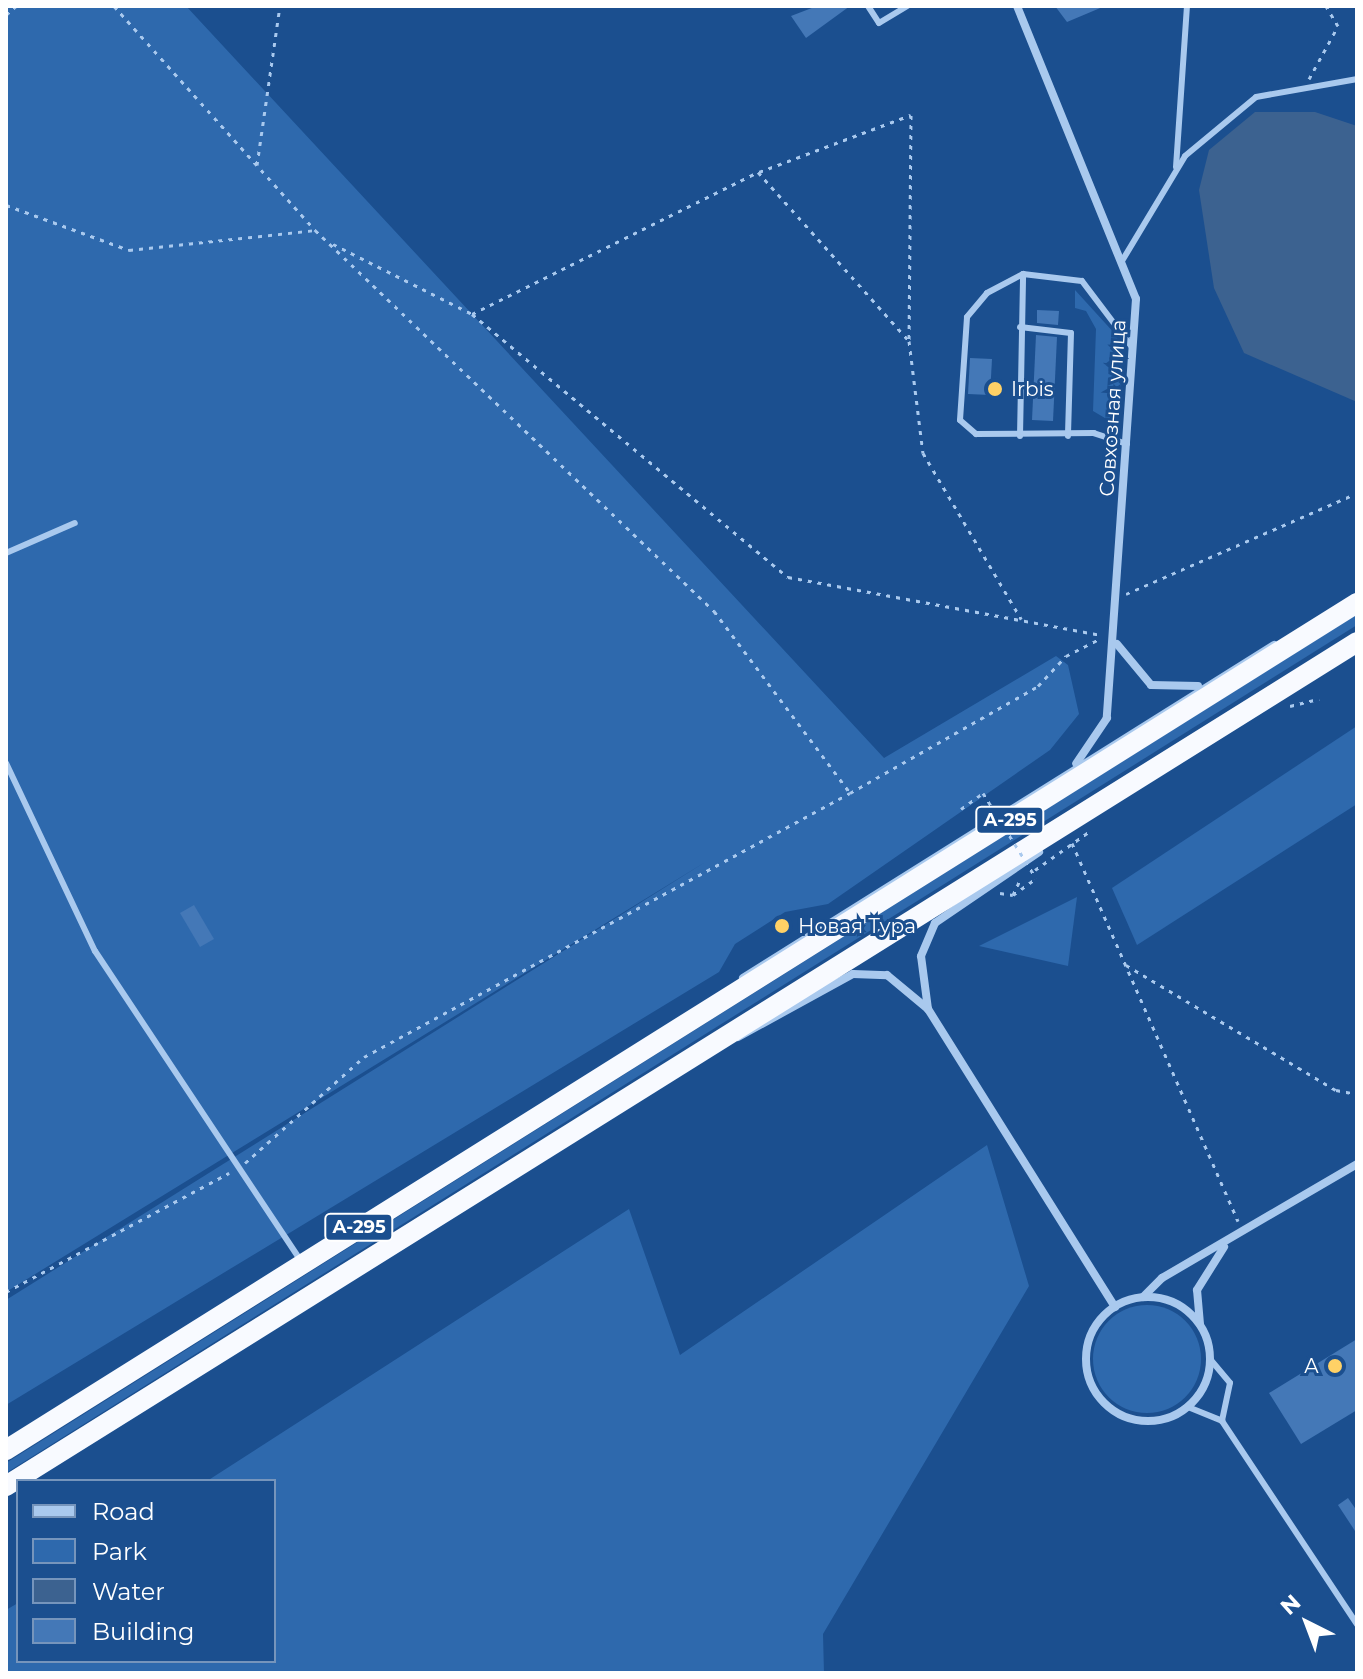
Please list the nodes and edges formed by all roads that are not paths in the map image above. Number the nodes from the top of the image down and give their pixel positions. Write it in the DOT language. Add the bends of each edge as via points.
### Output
graph roads {
  1 [pos="868,6"];
  2 [pos="907,6"];
  3 [pos="1017,6"];
  4 [pos="1187,6"];
  5 [pos="1357,79"];
  6 [pos="1175,171"];
  7 [pos="1122,261"];
  8 [pos="1023,274"];
  9 [pos="1020,327"];
  10 [pos="1133,347"];
  11 [pos="1020,436"];
  12 [pos="1068,436"];
  13 [pos="1127,444"];
  14 [pos="75,523"];
  15 [pos="6,553"];
  16 [pos="1357,603"];
  17 [pos="1307,635"];
  18 [pos="1116,640"];
  19 [pos="1357,642"];
  20 [pos="1207,685"];
  21 [pos="6,763"];
  22 [pos="1076,764"];
  23 [pos="1060,826"];
  24 [pos="713,1005"];
  25 [pos="928,1009"];
  26 [pos="718,1039"];
  27 [pos="1357,1164"];
  28 [pos="1227,1243"];
  29 [pos="302,1263"];
  30 [pos="1143,1297"];
  31 [pos="1115,1307"];
  32 [pos="1201,1327"];
  33 [pos="1210,1359"];
  34 [pos="1188,1407"];
  35 [pos="1222,1421"];
  36 [pos="6,1450"];
  37 [pos="17,1479"];
  38 [pos="1357,1624"];
  1 -- 2 [label="lane" via="879,23"];
  3 -- 7 [label="street, Совхозная улица"];
  4 -- 6 [label="lane"];
  5 -- 6 [label="lane" via="1306,84 1256,97"];
  6 -- 7 [label="lane"];
  7 -- 10 [label="street, Совхозная улица" via="1136,299"];
  8 -- 9 [label="lane"];
  8 -- 10 [label="lane" via="1082,281"];
  8 -- 11 [label="lane" via="987,293 967,317 960,420 976,434"];
  9 -- 11 [label="lane"];
  9 -- 12 [label="lane" via="1071,333"];
  10 -- 13 [label="street, Совхозная улица"];
  11 -- 12 [label="lane"];
  12 -- 13 [label="lane" via="1094,433"];
  13 -- 18 [label="street, Совхозная улица"];
  14 -- 15 [label="lane"];
  16 -- 17 [label="highway, А-295"];
  17 -- 20 [label="street, А-295" via="1264,650"];
  17 -- 24 [label="highway, А-295"];
  18 -- 20 [label="street" via="1151,685"];
  18 -- 22 [label="street, Совхозная улица" via="1107,718"];
  19 -- 23 [label="highway, А-295"];
  20 -- 22 [label="street, А-295"];
  21 -- 29 [label="lane" via="95,951"];
  22 -- 24 [label="street, А-295" via="791,942"];
  23 -- 25 [label="street" via="1042,849 935,923 921,956"];
  23 -- 26 [label="highway, А-295"];
  24 -- 29 [label="highway, А-295"];
  25 -- 26 [label="street" via="887,975 853,974 750,1034"];
  25 -- 31 [label="street"];
  26 -- 37 [label="highway, А-295"];
  27 -- 28 [label="street"];
  28 -- 30 [label="street" via="1162,1278"];
  28 -- 32 [label="street" via="1197,1290"];
  29 -- 36 [label="highway, А-295"];
  30 -- 31 [label="street"];
  30 -- 32 [label="street" via="1176,1304"];
  31 -- 34 [label="street" via="1088,1341 1086,1370 1097,1396 1120,1415 1147,1422"];
  32 -- 33 [label="street"];
  33 -- 34 [label="street" via="1205,1384"];
  33 -- 35 [label="lane" via="1230,1383"];
  34 -- 35 [label="lane"];
  35 -- 38 [label="lane"];
}
